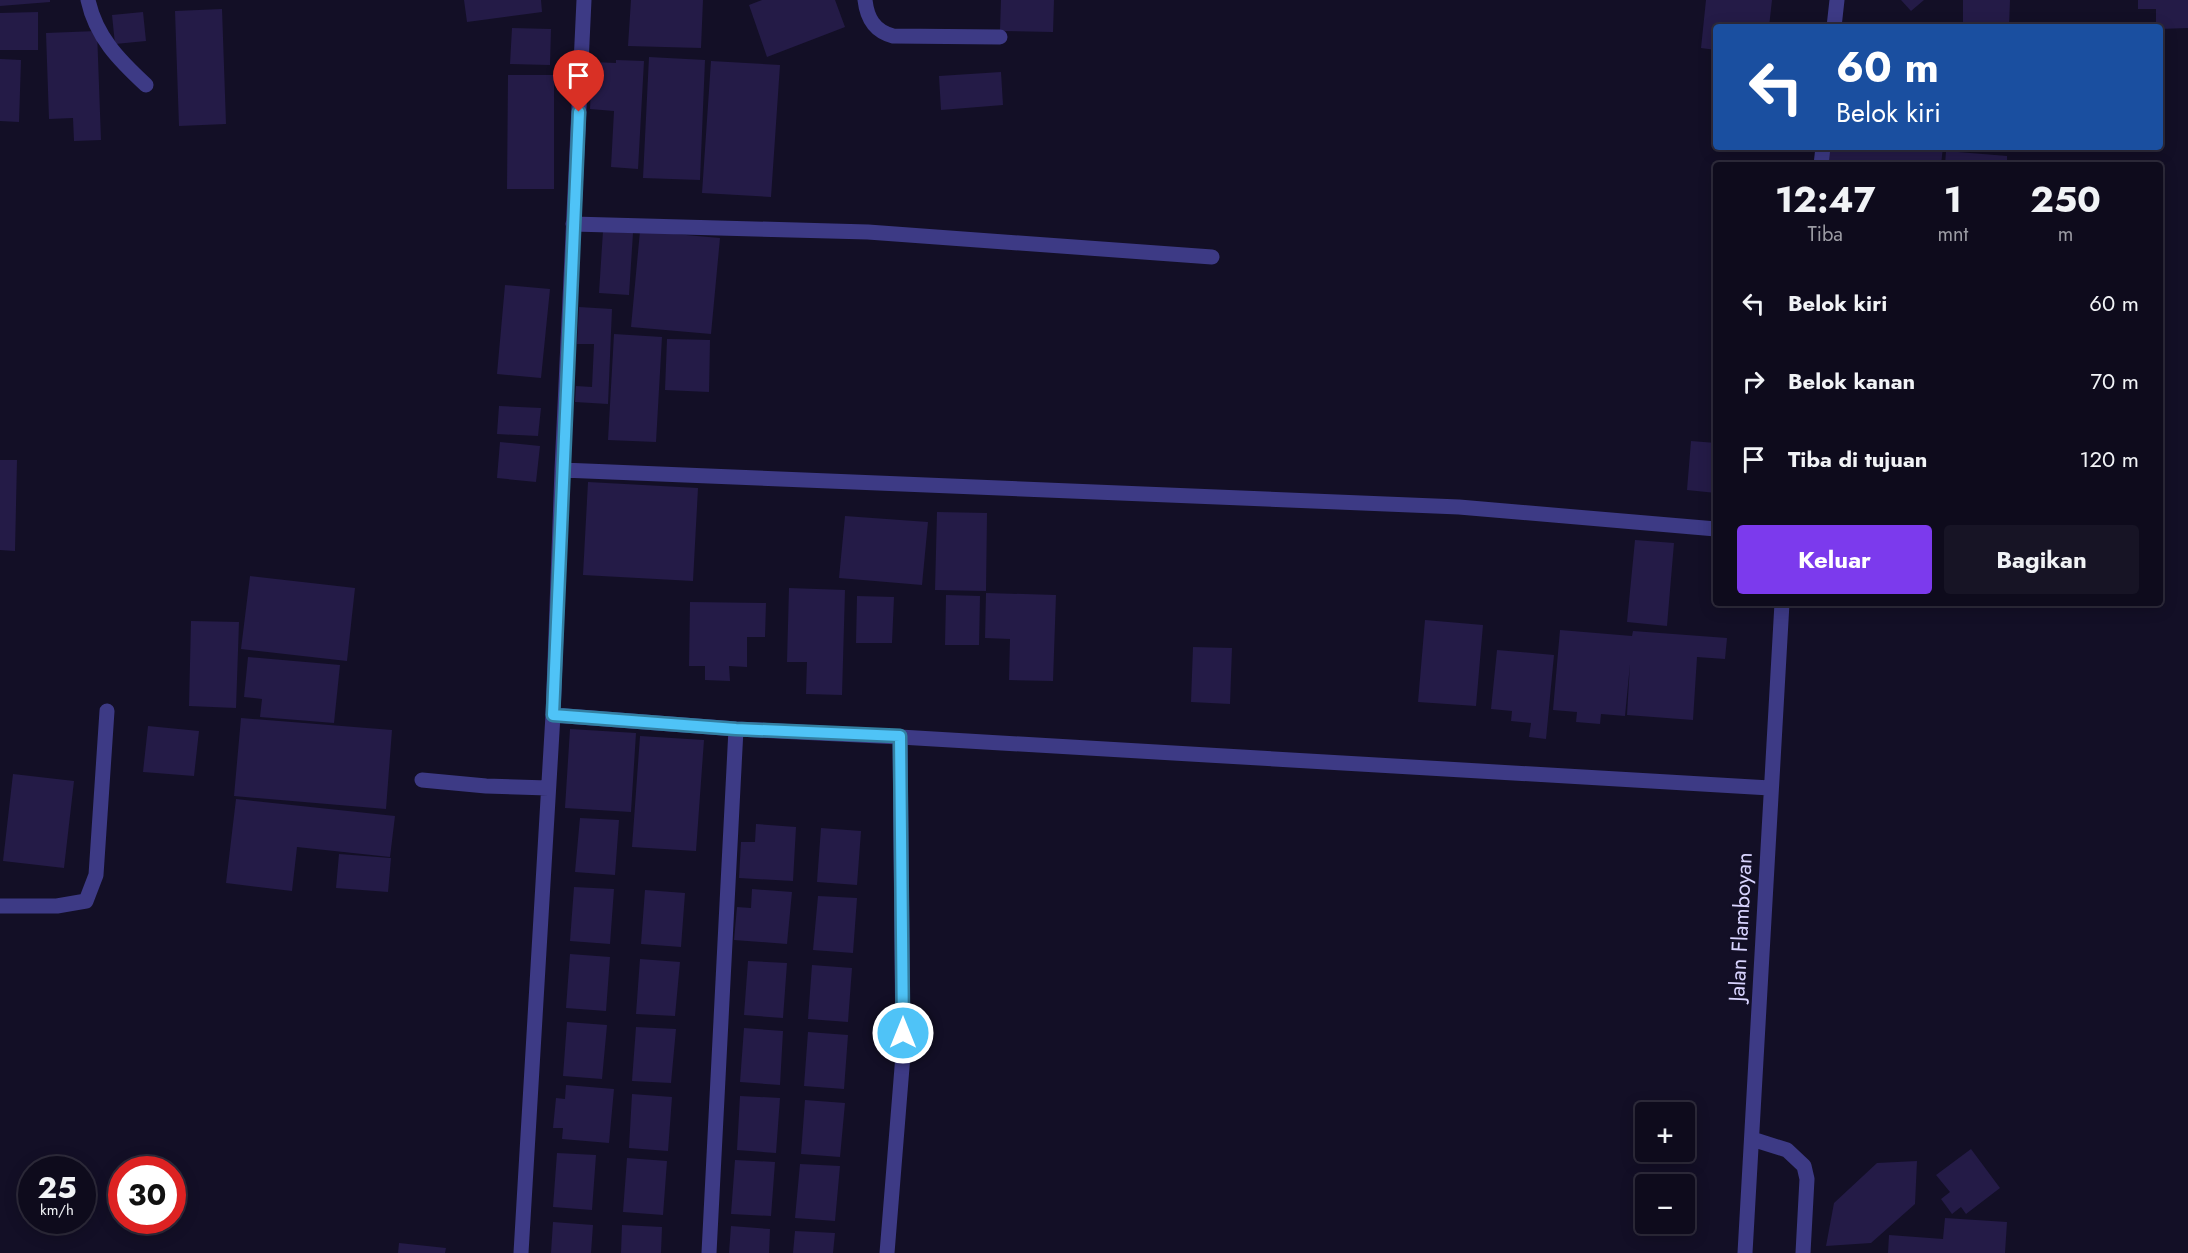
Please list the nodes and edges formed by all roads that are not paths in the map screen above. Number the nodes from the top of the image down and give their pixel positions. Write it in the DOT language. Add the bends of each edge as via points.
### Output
graph roads {
  1 [pos="87,0"];
  2 [pos="584,0"];
  3 [pos="865,0"];
  4 [pos="1837,0"];
  5 [pos="1834,24"];
  6 [pos="1000,37"];
  7 [pos="146,85"];
  8 [pos="573,224"];
  9 [pos="1212,257"];
  10 [pos="562,470"];
  11 [pos="1713,530"];
  12 [pos="1782,606"];
  13 [pos="106,711"];
  14 [pos="553,715"];
  15 [pos="736,729"];
  16 [pos="900,736"];
  17 [pos="422,780"];
  18 [pos="548,788"];
  19 [pos="1770,788"];
  20 [pos="0,906"];
  21 [pos="1752,1140"];
  22 [pos="521,1253"];
  23 [pos="709,1253"];
  24 [pos="886,1253"];
  25 [pos="1744,1253"];
  26 [pos="1803,1253"];
  1 -- 7 [label="street" via="101,36 117,59"];
  2 -- 8 [label="street"];
  3 -- 6 [label="street" via="873,25 882,33"];
  4 -- 5 [label="street"];
  8 -- 9 [label="street" via="868,232"];
  8 -- 10 [label="street"];
  10 -- 11 [label="street" via="1459,507"];
  10 -- 14 [label="street"];
  12 -- 19 [label="street, Jalan Flamboyan"];
  13 -- 20 [label="street" via="96,875 86,901 57,906"];
  14 -- 15 [label="street"];
  14 -- 18 [label="street"];
  15 -- 16 [label="street"];
  15 -- 23 [label="street"];
  16 -- 19 [label="street"];
  16 -- 24 [label="street" via="903,1055"];
  17 -- 18 [label="street"];
  18 -- 22 [label="street"];
  19 -- 21 [label="street, Jalan Flamboyan"];
  21 -- 25 [label="street, Jalan Flamboyan"];
  21 -- 26 [label="street" via="1787,1150 1804,1166 1807,1179"];
}
